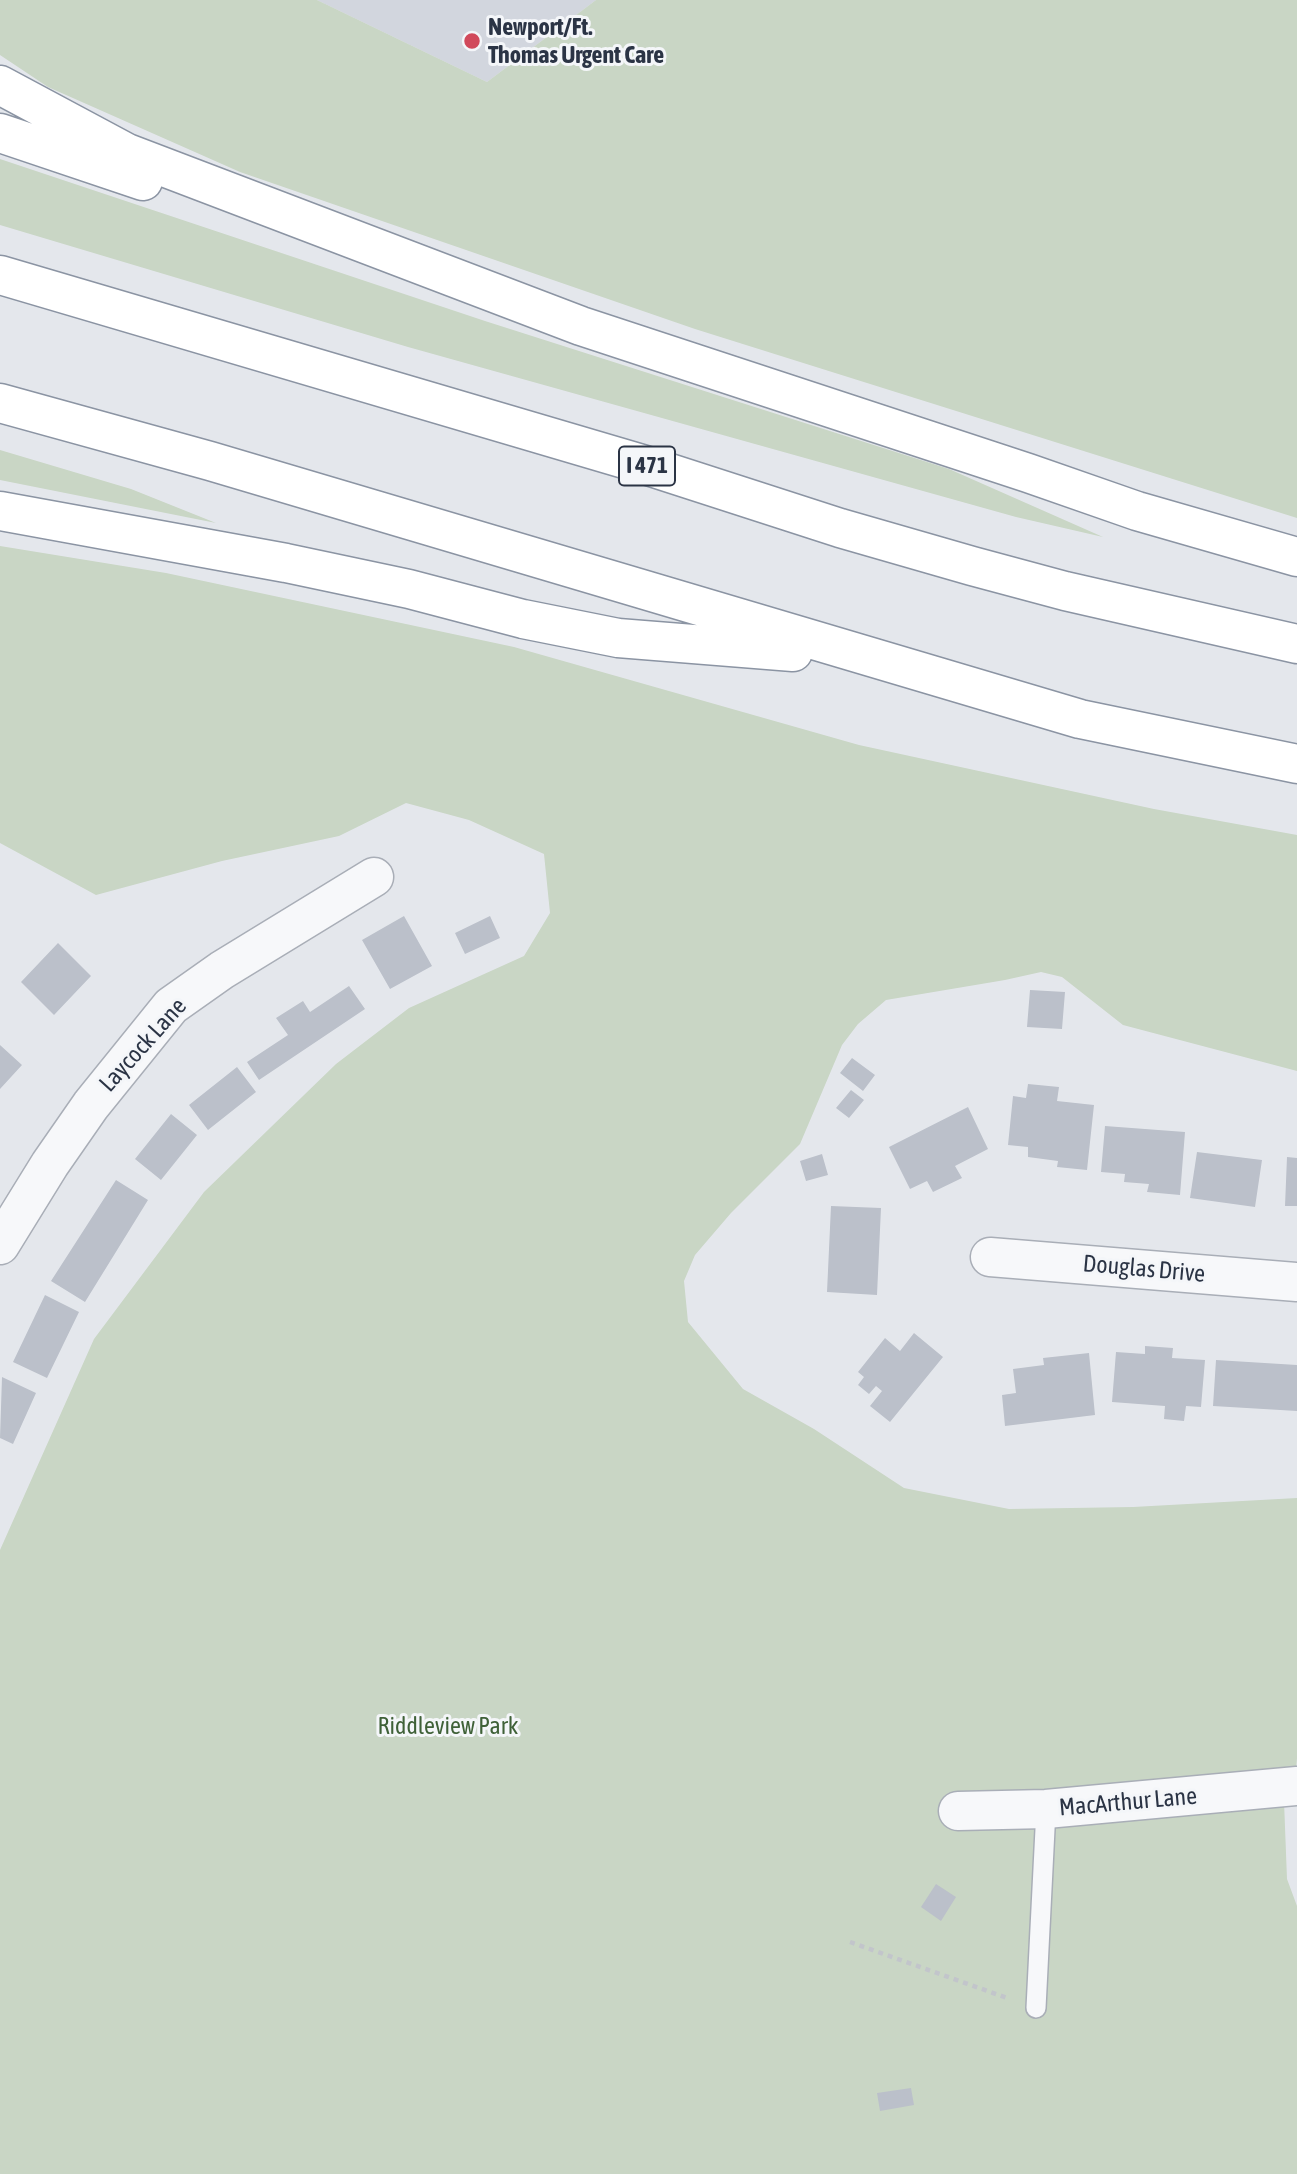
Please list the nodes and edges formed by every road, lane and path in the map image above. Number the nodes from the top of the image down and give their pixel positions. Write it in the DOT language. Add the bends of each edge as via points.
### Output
graph roads {
  1 [pos="0,85"];
  2 [pos="0,134"];
  3 [pos="301,221"];
  4 [pos="0,275"];
  5 [pos="0,403"];
  6 [pos="0,511"];
  7 [pos="1297,557"];
  8 [pos="1297,644"];
  9 [pos="868,657"];
  10 [pos="1297,765"];
  11 [pos="374,877"];
  12 [pos="0,1245"];
  13 [pos="990,1257"];
  14 [pos="1297,1282"];
  15 [pos="1297,1786"];
  16 [pos="1046,1809"];
  17 [pos="958,1811"];
  18 [pos="849,1942"];
  19 [pos="1036,2008"];
  1 -- 3 [label="highway" via="127,153"];
  2 -- 3 [label="highway" via="126,177"];
  3 -- 7 [label="highway" via="581,326 1136,511"];
  4 -- 8 [label="highway, I 471" via="972,566"];
  5 -- 9 [label="highway" via="223,464"];
  6 -- 9 [label="highway" via="286,563 618,638"];
  9 -- 10 [label="highway" via="1080,719"];
  11 -- 12 [label="street, Laycock Lane" via="171,1006 91,1105"];
  13 -- 14 [label="street, Douglas Drive"];
  15 -- 16 [label="street, MacArthur Lane"];
  16 -- 17 [label="street, MacArthur Lane"];
  16 -- 19 [label="lane"];
  18 -- 19 [label="path"];
}
